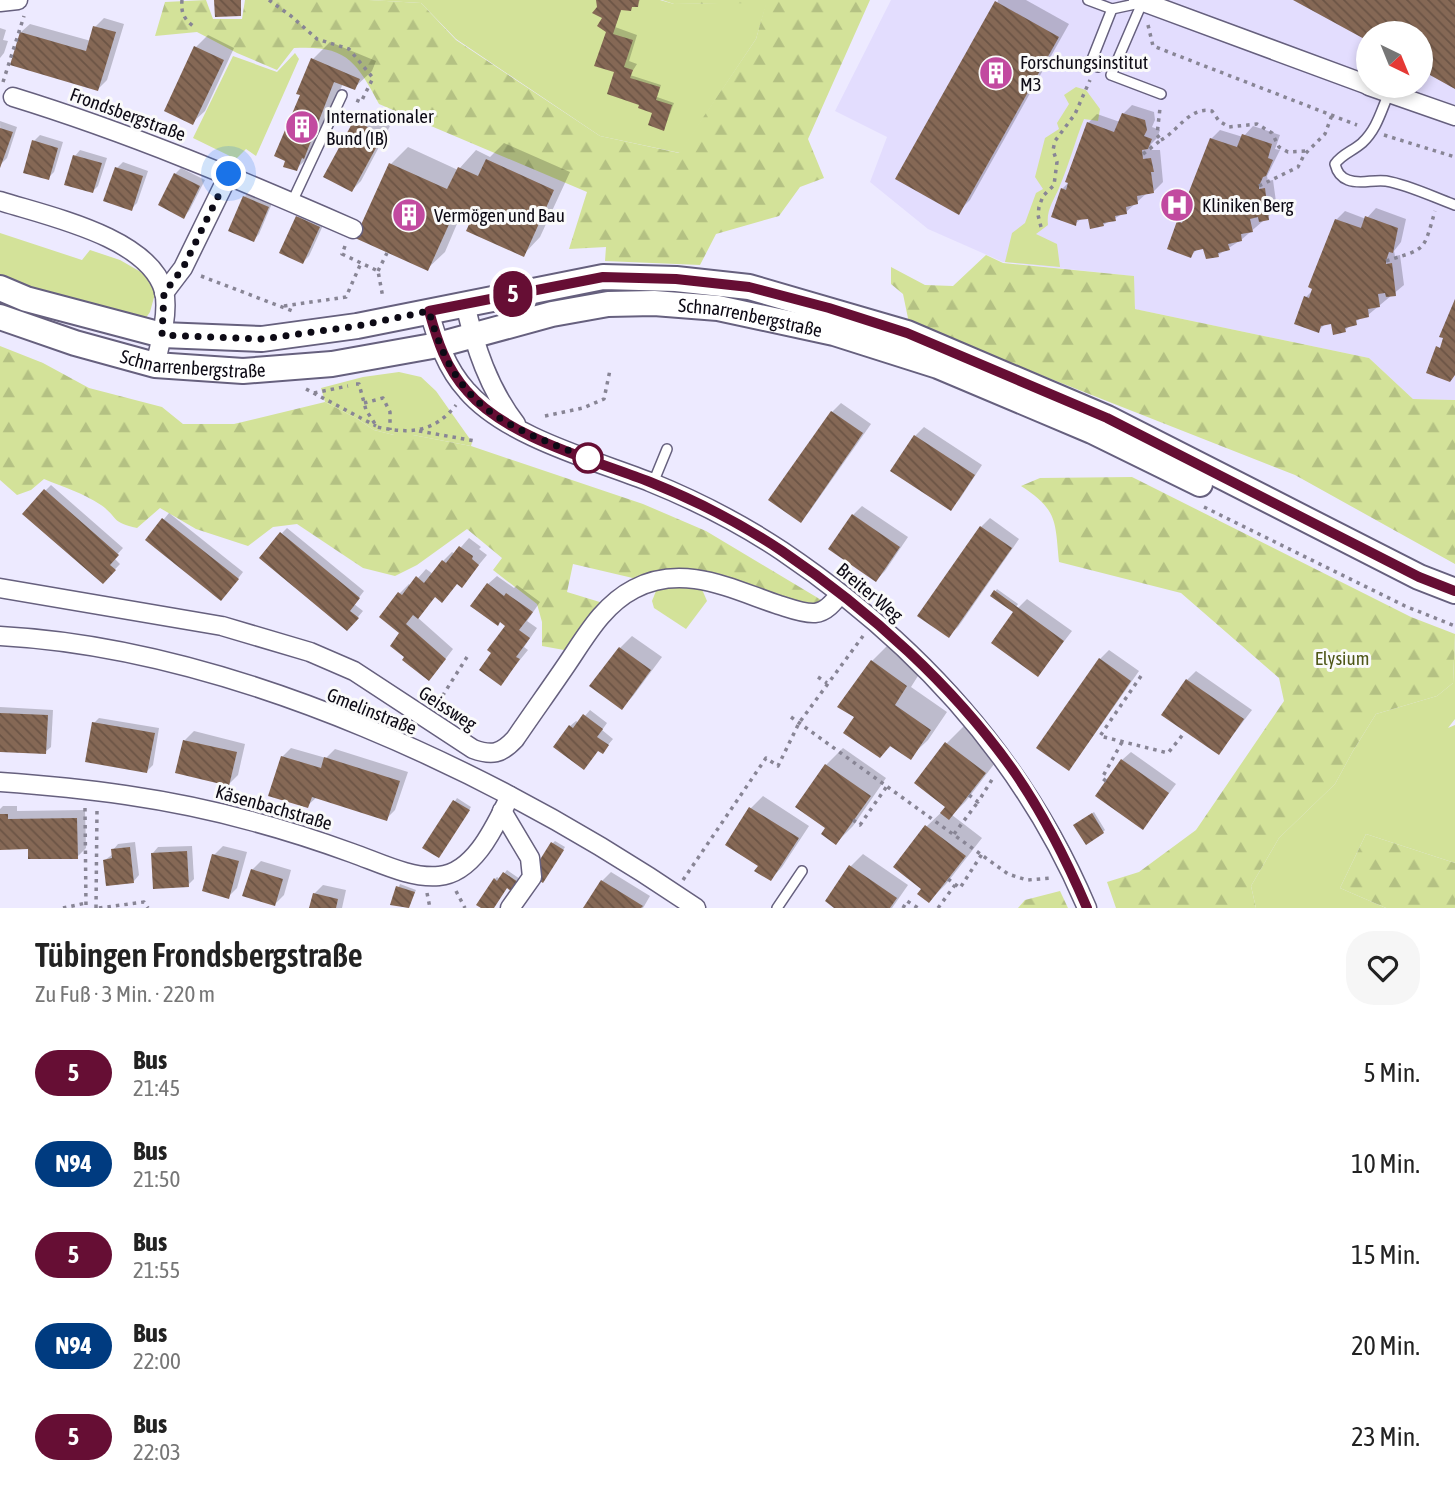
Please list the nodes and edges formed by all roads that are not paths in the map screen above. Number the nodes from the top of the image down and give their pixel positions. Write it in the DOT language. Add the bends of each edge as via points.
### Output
graph roads {
  1 [pos="1088,0"];
  2 [pos="1140,1"];
  3 [pos="0,2"];
  4 [pos="22,6"];
  5 [pos="1112,9"];
  6 [pos="1098,67"];
  7 [pos="1356,81"];
  8 [pos="1161,94"];
  9 [pos="6,95"];
  10 [pos="342,95"];
  11 [pos="1386,98"];
  12 [pos="1403,98"];
  13 [pos="1455,116"];
  14 [pos="229,174"];
  15 [pos="0,201"];
  16 [pos="292,202"];
  17 [pos="1455,205"];
  18 [pos="353,229"];
  19 [pos="0,288"];
  20 [pos="164,293"];
  21 [pos="465,304"];
  22 [pos="429,311"];
  23 [pos="0,317"];
  24 [pos="162,335"];
  25 [pos="472,335"];
  26 [pos="438,345"];
  27 [pos="155,365"];
  28 [pos="520,430"];
  29 [pos="667,449"];
  30 [pos="653,483"];
  31 [pos="0,588"];
  32 [pos="1455,591"];
  33 [pos="840,594"];
  34 [pos="1455,608"];
  35 [pos="0,636"];
  36 [pos="0,782"];
  37 [pos="506,804"];
  38 [pos="802,871"];
  39 [pos="510,908"];
  40 [pos="696,908"];
  41 [pos="777,908"];
  42 [pos="1087,908"];
  1 -- 5 [label="lane"];
  2 -- 5 [label="lane"];
  2 -- 7 [label="street"];
  2 -- 8 [label="lane" via="1111,75"];
  3 -- 4 [label="street"];
  5 -- 6 [label="lane" via="1091,62"];
  9 -- 14 [label="street, Frondsbergstraße" via="90,120"];
  10 -- 16 [label="lane"];
  11 -- 17 [label="lane" via="1374,131 1340,157 1336,170 1342,177 1363,183 1388,181"];
  12 -- 13 [label="street"];
  14 -- 16 [label="street, Frondsbergstraße"];
  14 -- 20 [label="street" via="183,268"];
  15 -- 20 [label="street" via="123,245 151,268"];
  16 -- 18 [label="street, Frondsbergstraße"];
  19 -- 24 [label="street, Schnarrenbergstraße"];
  20 -- 24 [label="street"];
  21 -- 22 [label="street, Schnarrenbergstraße"];
  21 -- 25 [label="street"];
  21 -- 32 [label="street, Schnarrenbergstraße" via="603,277 749,287 829,308 907,333 1107,418"];
  22 -- 24 [label="street, Schnarrenbergstraße" via="262,339"];
  22 -- 26 [label="street, Breiter Weg"];
  23 -- 27 [label="street, Schnarrenbergstraße"];
  24 -- 27 [label="street"];
  25 -- 26 [label="street, Schnarrenbergstraße"];
  25 -- 28 [label="street" via="498,401"];
  25 -- 34 [label="street, Schnarrenbergstraße" via="608,304 654,303 718,308 834,333 939,366 1072,422"];
  26 -- 27 [label="street, Schnarrenbergstraße" via="332,364 243,371"];
  26 -- 28 [label="street, Breiter Weg" via="467,392 492,415"];
  28 -- 30 [label="street, Breiter Weg"];
  29 -- 30 [label="lane"];
  30 -- 33 [label="street, Breiter Weg" via="726,516"];
  31 -- 33 [label="street, Geissweg" via="222,626 310,652 354,671 473,749 495,755 515,739 600,617 634,589 671,577 699,579 815,613 825,610"];
  33 -- 42 [label="street, Breiter Weg" via="928,671 994,745 1052,834"];
  35 -- 37 [label="street, Gmelinstraße" via="138,656 234,682 371,732"];
  36 -- 37 [label="street, Käsenbachstraße" via="92,789 202,808 401,869 440,876 471,859"];
  37 -- 39 [label="street" via="530,858 532,877"];
  37 -- 40 [label="street, Gmelinstraße" via="609,852"];
  38 -- 41 [label="lane"];
}
